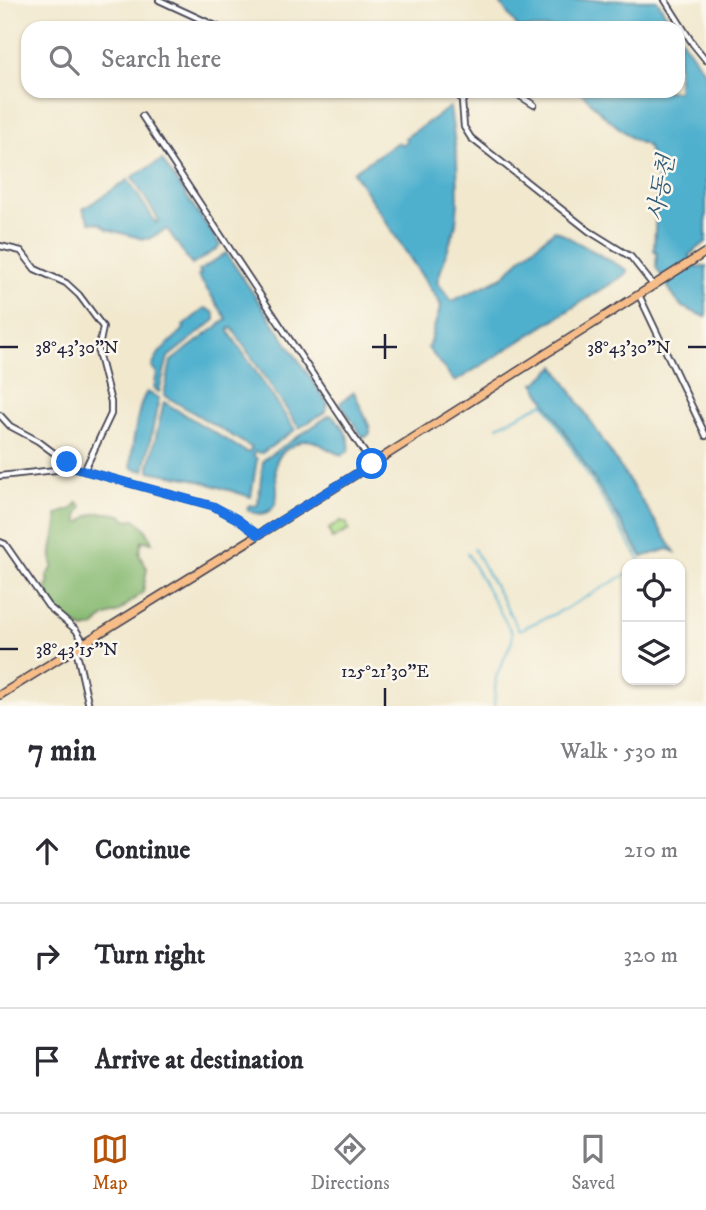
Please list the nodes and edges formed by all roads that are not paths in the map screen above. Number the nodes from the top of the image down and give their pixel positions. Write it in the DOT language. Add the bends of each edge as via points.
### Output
graph roads {
  1 [pos="159,0"];
  2 [pos="664,0"];
  3 [pos="205,21"];
  4 [pos="677,21"];
  5 [pos="685,33"];
  6 [pos="706,60"];
  7 [pos="460,98"];
  8 [pos="465,98"];
  9 [pos="523,98"];
  10 [pos="462,101"];
  11 [pos="534,105"];
  12 [pos="142,116"];
  13 [pos="0,246"];
  14 [pos="706,252"];
  15 [pos="653,285"];
  16 [pos="638,294"];
  17 [pos="0,415"];
  18 [pos="706,436"];
  19 [pos="372,464"];
  20 [pos="74,468"];
  21 [pos="84,471"];
  22 [pos="0,477"];
  23 [pos="258,535"];
  24 [pos="0,542"];
  25 [pos="84,642"];
  26 [pos="76,647"];
  27 [pos="0,695"];
  28 [pos="89,706"];
  1 -- 3 [label="street"];
  2 -- 4 [label="street"];
  5 -- 6 [label="street"];
  7 -- 10 [label="street"];
  8 -- 10 [label="street"];
  9 -- 11 [label="street"];
  10 -- 15 [label="street" via="464,127 471,138 589,231 631,257"];
  12 -- 19 [label="street"];
  13 -- 21 [label="street" via="21,251 35,269 66,283 103,327 98,352 111,415"];
  14 -- 15 [label="main road"];
  15 -- 16 [label="main road"];
  16 -- 18 [label="street"];
  16 -- 19 [label="main road"];
  17 -- 20 [label="street"];
  19 -- 23 [label="main road"];
  20 -- 21 [label="street"];
  20 -- 22 [label="street"];
  21 -- 23 [label="street" via="213,506"];
  23 -- 25 [label="main road"];
  24 -- 25 [label="street" via="48,606"];
  25 -- 26 [label="main road"];
  26 -- 27 [label="main road"];
  26 -- 28 [label="street"];
}
